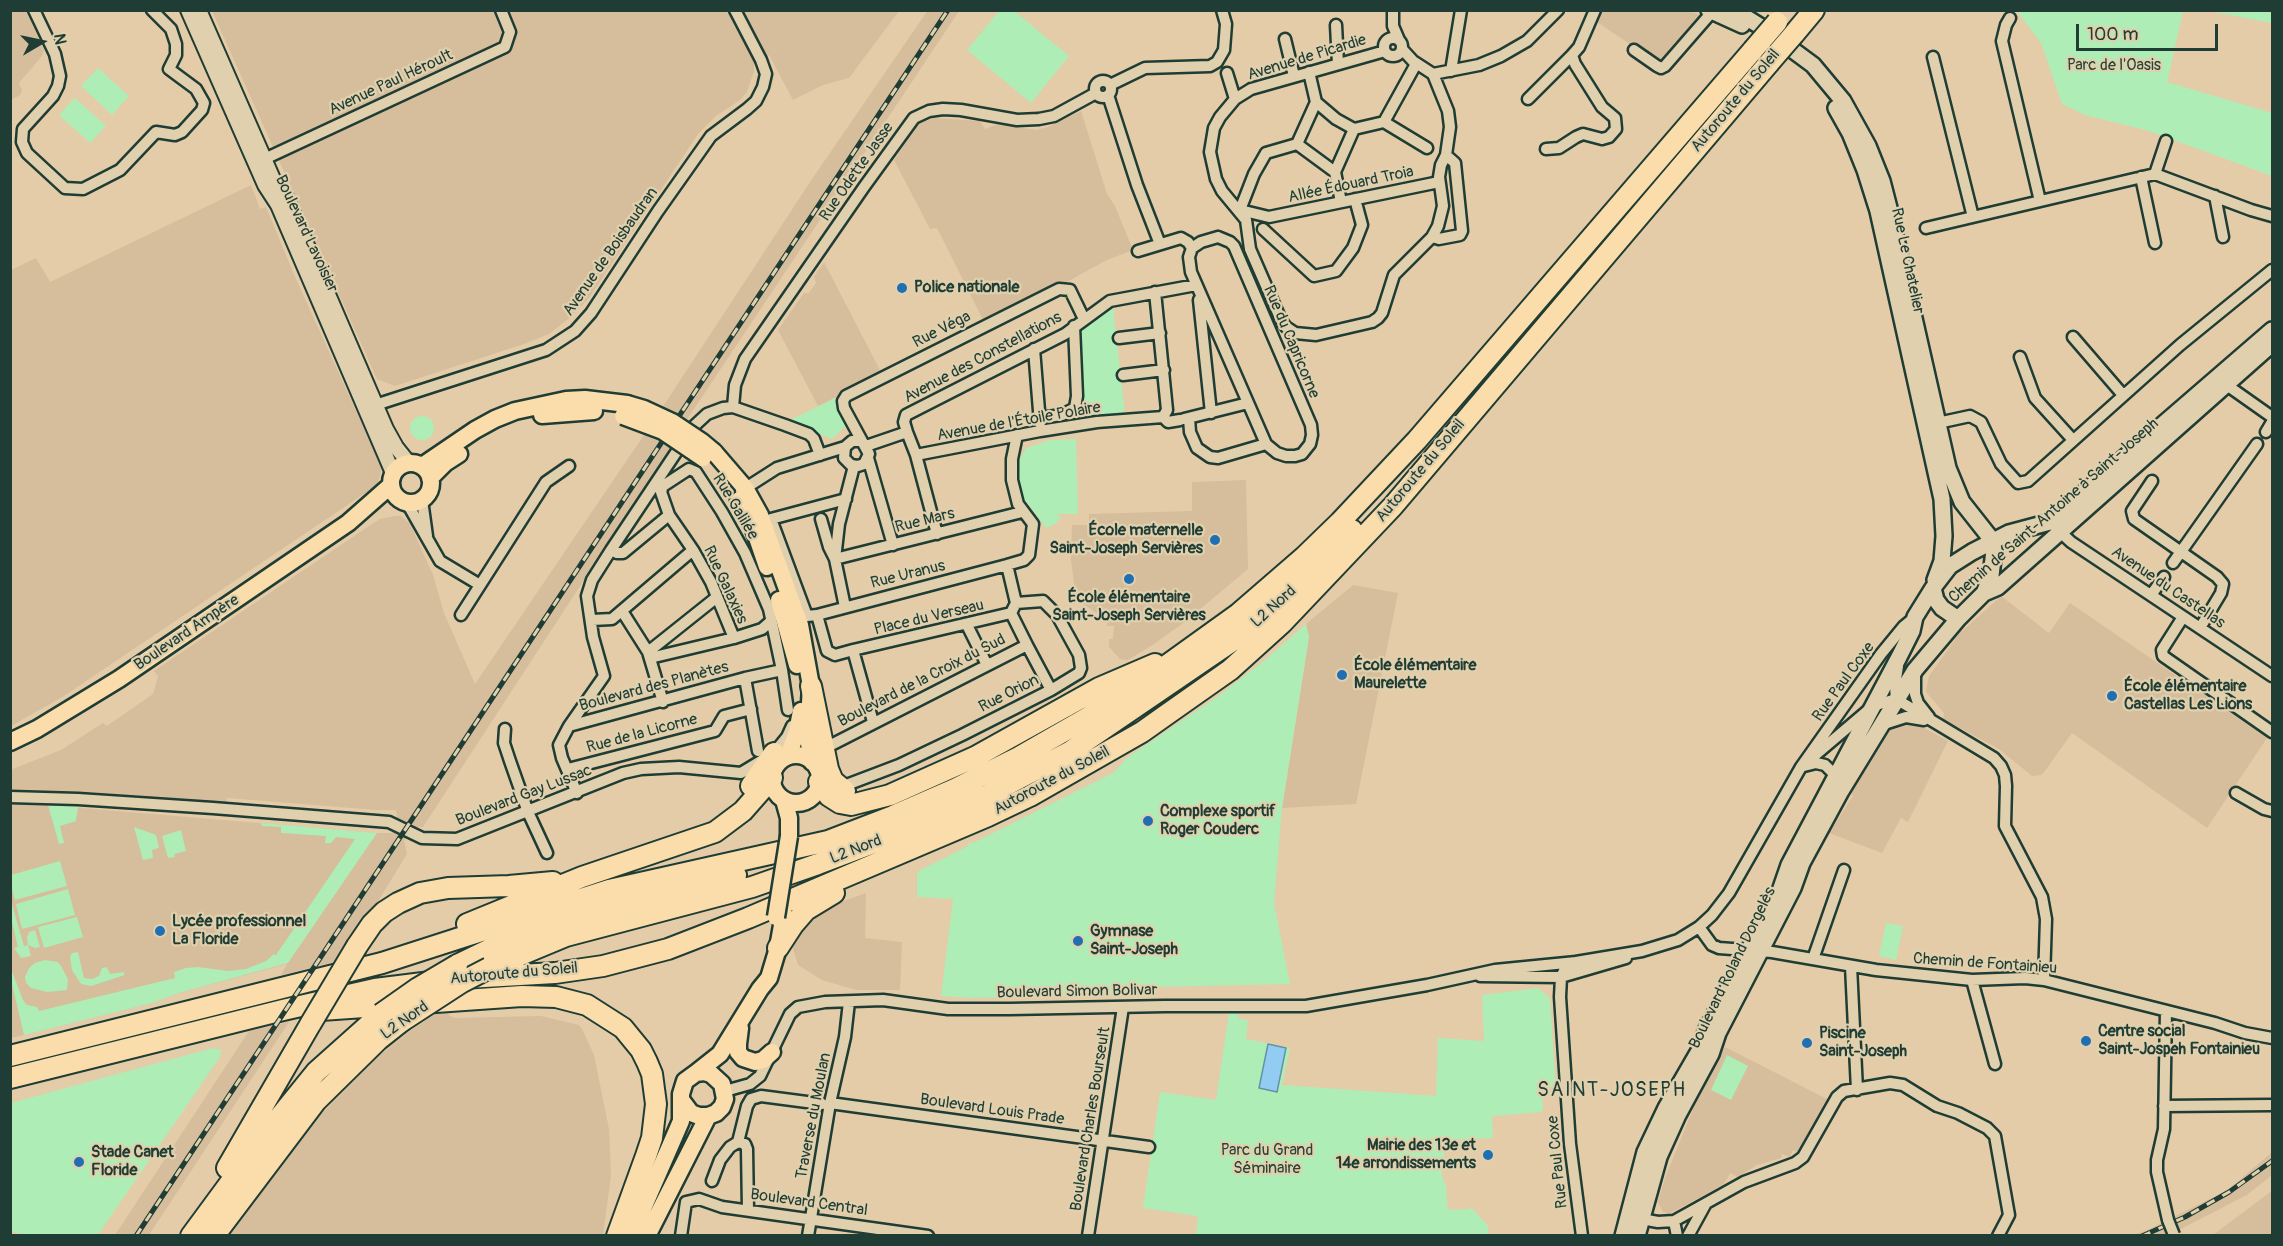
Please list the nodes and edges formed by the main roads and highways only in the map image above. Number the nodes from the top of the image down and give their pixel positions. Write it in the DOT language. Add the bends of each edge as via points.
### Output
graph roads {
  1 [pos="1734,10"];
  2 [pos="1814,10"];
  3 [pos="1710,11"];
  4 [pos="1782,16"];
  5 [pos="2272,330"];
  6 [pos="2272,344"];
  7 [pos="2221,381"];
  8 [pos="1479,403"];
  9 [pos="1931,425"];
  10 [pos="420,469"];
  11 [pos="741,491"];
  12 [pos="402,492"];
  13 [pos="1976,518"];
  14 [pos="2054,526"];
  15 [pos="2009,533"];
  16 [pos="1992,540"];
  17 [pos="1933,588"];
  18 [pos="1984,593"];
  19 [pos="1958,619"];
  20 [pos="1195,646"];
  21 [pos="811,686"];
  22 [pos="1881,725"];
  23 [pos="1142,732"];
  24 [pos="10,742"];
  25 [pos="773,754"];
  26 [pos="812,762"];
  27 [pos="941,772"];
  28 [pos="1836,776"];
  29 [pos="772,778"];
  30 [pos="819,782"];
  31 [pos="784,800"];
  32 [pos="804,802"];
  33 [pos="731,820"];
  34 [pos="793,835"];
  35 [pos="828,841"];
  36 [pos="582,877"];
  37 [pos="780,915"];
  38 [pos="778,948"];
  39 [pos="1755,950"];
  40 [pos="760,989"];
  41 [pos="219,1003"];
  42 [pos="285,1010"];
  43 [pos="742,1021"];
  44 [pos="772,1052"];
  45 [pos="720,1054"];
  46 [pos="10,1056"];
  47 [pos="696,1073"];
  48 [pos="10,1078"];
  49 [pos="721,1084"];
  50 [pos="682,1101"];
  51 [pos="708,1116"];
  52 [pos="1634,1218"];
  53 [pos="180,1236"];
  54 [pos="191,1236"];
  55 [pos="214,1236"];
  56 [pos="616,1236"];
  57 [pos="631,1236"];
  58 [pos="647,1236"];
  59 [pos="1623,1236"];
  60 [pos="1637,1236"];
  1 -- 9 [label="main road, Rue Le Chatelier" via="1812,65 1829,82 1859,126 1884,190"];
  2 -- 8 [label="highway, Autoroute du Soleil, bridge"];
  3 -- 9 [label="main road, Rue Le Chatelier" via="1756,33 1806,70 1836,107 1850,133 1878,211"];
  4 -- 20 [label="highway, Autoroute du Soleil, bridge" via="1372,489 1305,556"];
  5 -- 7 [label="main road, Chemin de Saint-Antoine à Saint-Joseph"];
  6 -- 7 [label="main road, Chemin de Saint-Antoine à Saint-Joseph"];
  7 -- 14 [label="main road, Chemin de Saint-Antoine à Saint-Joseph"];
  8 -- 23 [label="highway, Autoroute du Soleil" via="1393,506 1301,605 1230,670"];
  8 -- 55 [label="highway, L2 Nord, bridge" via="1287,597 1247,631 1071,751 986,796 829,860 752,887 566,936 489,968 402,1021 316,1101"];
  9 -- 13 [label="main road, Rue Le Chatelier" via="1956,491"];
  9 -- 17 [label="main road, Rue Le Chatelier" via="1944,520 1942,561"];
  10 -- 11 [label="main road, Boulevard Ampère, bridge" via="495,419 515,411 585,399 625,410 644,409 672,422"];
  10 -- 12 [label="main road, Boulevard Ampère" via="399,466"];
  10 -- 12 [label="main road" via="428,494"];
  11 -- 21 [label="main road" via="767,532 800,625"];
  11 -- 25 [label="main road" via="797,663 797,732"];
  12 -- 24 [label="main road, Boulevard Ampère" via="358,515 119,679"];
  13 -- 15 [label="main road, Chemin de Saint-Antoine à Saint-Joseph"];
  13 -- 16 [label="main road, Rue Le Chatelier"];
  14 -- 15 [label="main road, Chemin de Saint-Antoine à Saint-Joseph"];
  14 -- 18 [label="main road, Chemin de Saint-Antoine à Saint-Joseph" via="1998,587"];
  15 -- 16 [label="main road, Chemin de Saint-Antoine à Saint-Joseph"];
  16 -- 17 [label="main road, Chemin de Saint-Antoine à Saint-Joseph" via="1950,566"];
  16 -- 18 [label="main road" via="1994,562"];
  17 -- 19 [label="main road" via="1942,608"];
  17 -- 28 [label="main road, Chemin de Saint-Antoine à Saint-Joseph"];
  18 -- 19 [label="main road, Chemin de Saint-Antoine à Saint-Joseph"];
  19 -- 22 [label="main road, Chemin de Saint-Antoine à Saint-Joseph" via="1916,670"];
  20 -- 27 [label="highway" via="1099,688 1014,737"];
  20 -- 35 [label="highway, Autoroute du Soleil" via="1087,718 1019,757 955,789"];
  21 -- 26 [label="main road" via="808,737"];
  21 -- 27 [label="highway" via="828,769 833,782 844,791 874,791"];
  22 -- 39 [label="main road, Boulevard Roland Dorgelès"];
  23 -- 38 [label="highway" via="1126,751 1066,789 820,900 800,916"];
  23 -- 42 [label="highway, Autoroute du Soleil" via="1030,796 978,820 668,949 579,970 399,985"];
  25 -- 26 [label="main road" via="801,756"];
  25 -- 29 [label="main road" via="777,765"];
  25 -- 33 [label="highway"];
  26 -- 30 [label="main road"];
  27 -- 30 [label="highway" via="890,795 851,805 828,796"];
  28 -- 39 [label="main road, Boulevard Roland Dorgelès" via="1789,865"];
  29 -- 31 [label="main road" via="775,791"];
  29 -- 33 [label="highway"];
  30 -- 32 [label="main road" via="814,794"];
  31 -- 32 [label="main road"];
  31 -- 34 [label="main road"];
  32 -- 34 [label="main road"];
  33 -- 36 [label="highway" via="715,832"];
  34 -- 37 [label="main road"];
  35 -- 41 [label="highway, Autoroute du Soleil" via="609,890 382,963"];
  35 -- 54 [label="highway, L2 Nord, bridge" via="759,869 585,914 509,940 418,988 381,1014 316,1072"];
  36 -- 41 [label="highway" via="451,930"];
  36 -- 53 [label="highway, bridge" via="448,888 420,894 384,912 357,946 228,1168"];
  37 -- 38 [label="main road"];
  37 -- 40 [label="main road"];
  38 -- 40 [label="main road" via="769,978"];
  39 -- 52 [label="main road, Boulevard Roland Dorgelès"];
  40 -- 43 [label="main road"];
  41 -- 46 [label="highway, Autoroute du Soleil"];
  42 -- 48 [label="highway, Autoroute du Soleil"];
  42 -- 56 [label="highway" via="367,1009 522,996 556,997 587,1005 611,1018 641,1050 652,1074 656,1104 652,1138"];
  43 -- 44 [label="main road" via="738,1052 743,1059 755,1062"];
  43 -- 45 [label="main road"];
  45 -- 47 [label="main road"];
  45 -- 49 [label="main road"];
  47 -- 49 [label="main road" via="711,1074"];
  47 -- 50 [label="main road" via="682,1088"];
  49 -- 51 [label="main road" via="722,1107"];
  50 -- 51 [label="main road" via="692,1113"];
  50 -- 57 [label="main road" via="677,1133"];
  51 -- 58 [label="main road"];
  52 -- 59 [label="main road, Boulevard Roland Dorgelès"];
  52 -- 60 [label="main road, Boulevard Roland Dorgelès"];
}
